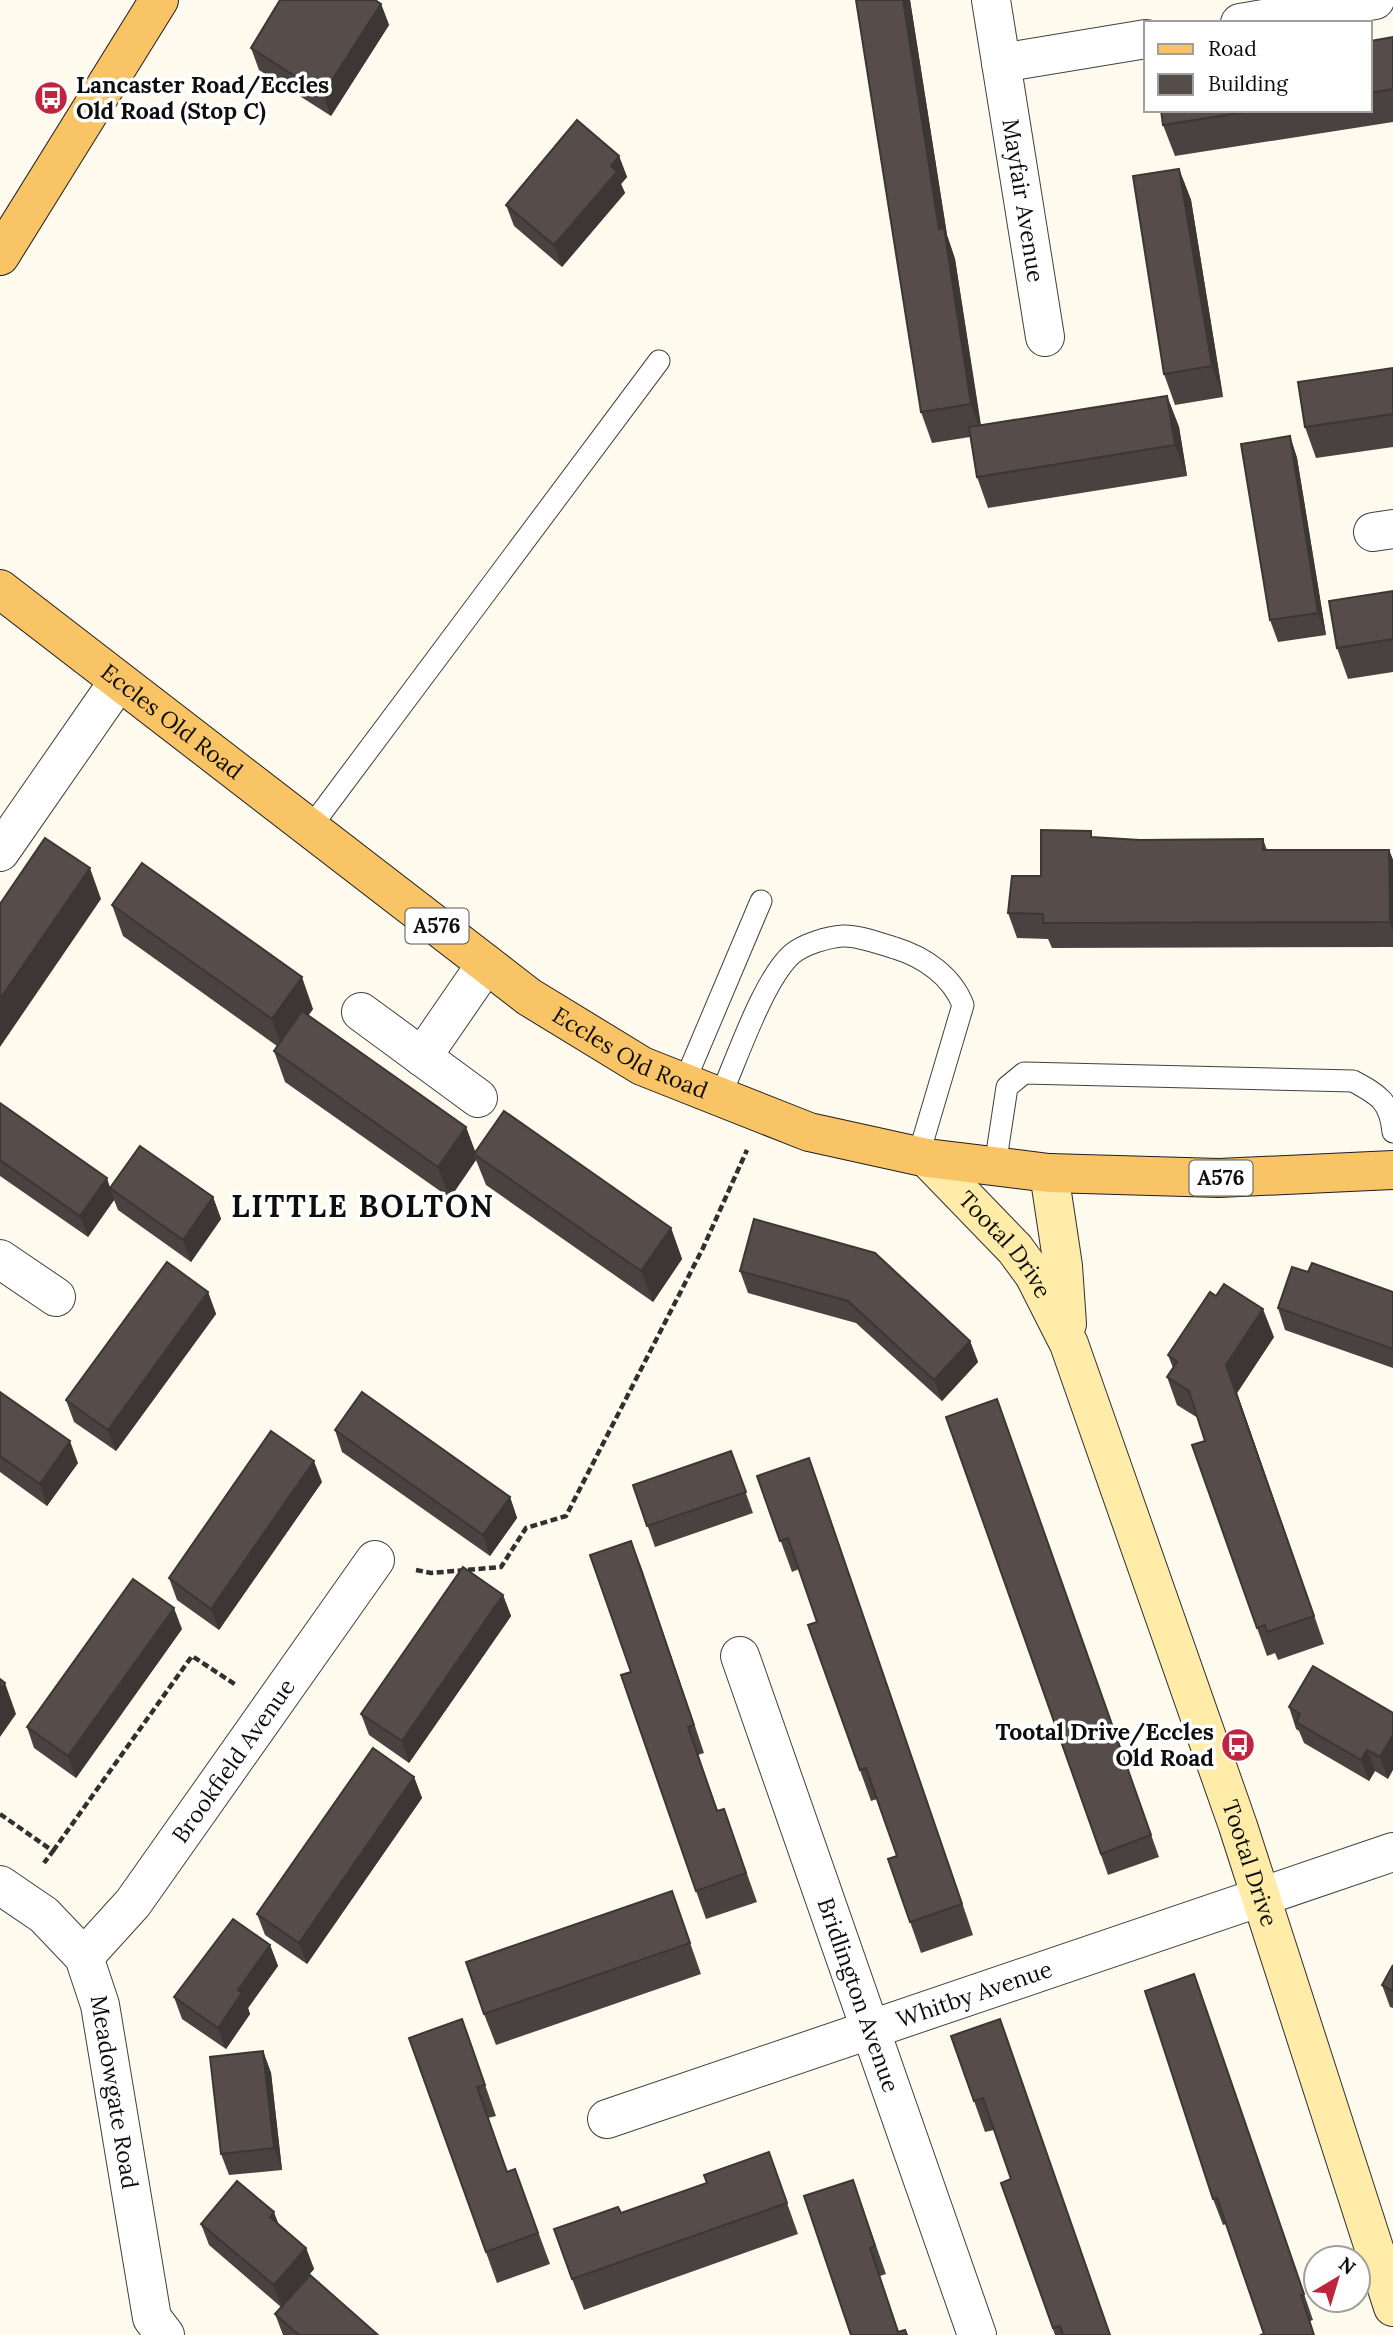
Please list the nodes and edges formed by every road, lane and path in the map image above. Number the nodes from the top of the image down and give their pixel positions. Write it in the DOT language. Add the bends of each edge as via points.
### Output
graph roads {
  1 [pos="159,0"];
  2 [pos="990,0"];
  3 [pos="1375,0"];
  4 [pos="1252,21"];
  5 [pos="1144,38"];
  6 [pos="1001,63"];
  7 [pos="0,256"];
  8 [pos="1045,337"];
  9 [pos="659,361"];
  10 [pos="3,589"];
  11 [pos="118,682"];
  12 [pos="310,828"];
  13 [pos="0,852"];
  14 [pos="761,901"];
  15 [pos="486,964"];
  16 [pos="361,1012"];
  17 [pos="422,1057"];
  18 [pos="684,1083"];
  19 [pos="719,1097"];
  20 [pos="478,1098"];
  21 [pos="763,1114"];
  22 [pos="1393,1132"];
  23 [pos="923,1157"];
  24 [pos="995,1166"];
  25 [pos="1393,1170"];
  26 [pos="1049,1173"];
  27 [pos="0,1259"];
  28 [pos="56,1297"];
  29 [pos="1069,1343"];
  30 [pos="375,1560"];
  31 [pos="740,1656"];
  32 [pos="270,1708"];
  33 [pos="53,1851"];
  34 [pos="1393,1852"];
  35 [pos="0,1885"];
  36 [pos="1262,1898"];
  37 [pos="84,1957"];
  38 [pos="870,2029"];
  39 [pos="607,2119"];
  40 [pos="1393,2307"];
  41 [pos="166,2335"];
  42 [pos="977,2335"];
  1 -- 7 [label="main road"];
  2 -- 6 [label="street, Mayfair Avenue"];
  3 -- 4 [label="street"];
  5 -- 6 [label="street"];
  6 -- 8 [label="street, Mayfair Avenue"];
  9 -- 12 [label="lane"];
  10 -- 11 [label="main road, Eccles Old Road / A576"];
  11 -- 12 [label="main road, Eccles Old Road / A576"];
  11 -- 13 [label="street"];
  12 -- 15 [label="main road, Eccles Old Road / A576"];
  14 -- 18 [label="lane"];
  15 -- 17 [label="street"];
  15 -- 18 [label="main road, Eccles Old Road / A576" via="529,997 619,1053"];
  16 -- 17 [label="street"];
  17 -- 20 [label="street"];
  18 -- 19 [label="main road, Eccles Old Road / A576"];
  19 -- 21 [label="main road, Eccles Old Road / A576"];
  19 -- 23 [label="lane" via="774,975 794,952 845,936 899,949 935,968 957,989 963,1005"];
  21 -- 23 [label="main road, Eccles Old Road / A576" via="809,1132"];
  21 -- 30 [label="path" via="704,1248 566,1516 526,1528 501,1567 431,1573"];
  22 -- 24 [label="lane" via="1392,1116 1379,1095 1353,1081 1024,1073 1007,1087"];
  23 -- 24 [label="main road, Eccles Old Road / A576"];
  23 -- 29 [label="street, Tootal Drive" via="1015,1248"];
  24 -- 26 [label="main road, Eccles Old Road / A576"];
  25 -- 26 [label="main road, Eccles Old Road / A576" via="1219,1178"];
  26 -- 29 [label="street, Tootal Drive"];
  27 -- 28 [label="street"];
  29 -- 36 [label="street, Tootal Drive"];
  30 -- 32 [label="street, Brookfield Avenue"];
  31 -- 38 [label="street, Bridlington Avenue"];
  32 -- 33 [label="path" via="192,1656"];
  32 -- 37 [label="street, Brookfield Avenue" via="133,1903"];
  34 -- 36 [label="street, Whitby Avenue"];
  35 -- 37 [label="street, Meadowgate Road" via="44,1915"];
  36 -- 38 [label="street, Whitby Avenue"];
  36 -- 40 [label="street, Tootal Drive"];
  37 -- 41 [label="street, Meadowgate Road" via="100,2005 152,2318"];
  38 -- 39 [label="street, Whitby Avenue"];
  38 -- 42 [label="street, Bridlington Avenue"];
}
